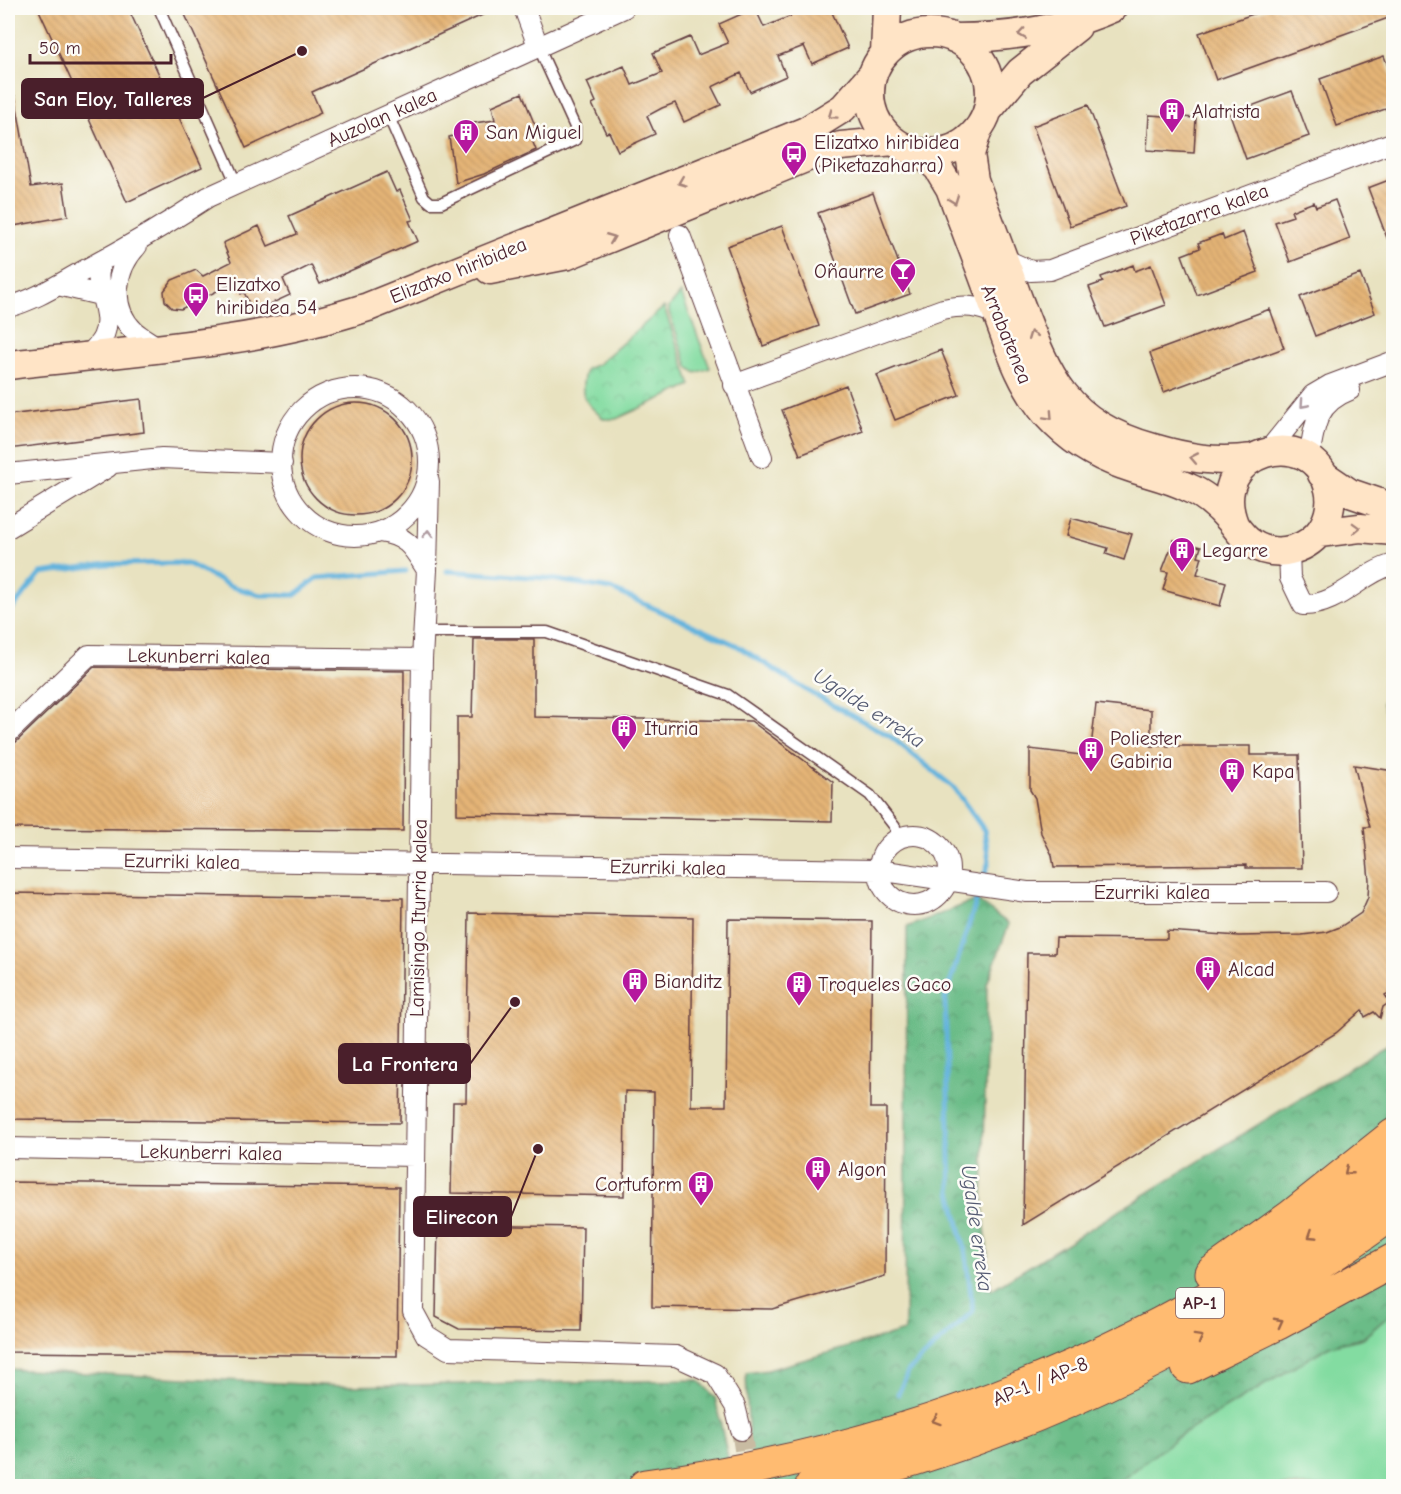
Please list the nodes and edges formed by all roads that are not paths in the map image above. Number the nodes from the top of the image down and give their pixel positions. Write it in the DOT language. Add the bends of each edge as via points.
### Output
graph roads {
  1 [pos="159,8"];
  2 [pos="524,8"];
  3 [pos="624,8"];
  4 [pos="888,8"];
  5 [pos="893,8"];
  6 [pos="1106,10"];
  7 [pos="941,35"];
  8 [pos="538,46"];
  9 [pos="879,63"];
  10 [pos="388,115"];
  11 [pos="983,120"];
  12 [pos="894,141"];
  13 [pos="1394,142"];
  14 [pos="921,153"];
  15 [pos="236,183"];
  16 [pos="680,235"];
  17 [pos="145,237"];
  18 [pos="100,262"];
  19 [pos="992,263"];
  20 [pos="117,283"];
  21 [pos="58,285"];
  22 [pos="100,295"];
  23 [pos="8,307"];
  24 [pos="943,309"];
  25 [pos="998,316"];
  26 [pos="157,347"];
  27 [pos="88,356"];
  28 [pos="1394,360"];
  29 [pos="8,365"];
  30 [pos="1394,374"];
  31 [pos="8,376"];
  32 [pos="734,384"];
  33 [pos="1260,455"];
  34 [pos="762,456"];
  35 [pos="282,463"];
  36 [pos="112,464"];
  37 [pos="1315,467"];
  38 [pos="8,474"];
  39 [pos="429,481"];
  40 [pos="1394,508"];
  41 [pos="1234,525"];
  42 [pos="8,528"];
  43 [pos="1394,531"];
  44 [pos="380,532"];
  45 [pos="1319,533"];
  46 [pos="1289,551"];
  47 [pos="1394,564"];
  48 [pos="427,570"];
  49 [pos="423,632"];
  50 [pos="422,658"];
  51 [pos="8,733"];
  52 [pos="897,839"];
  53 [pos="8,858"];
  54 [pos="419,865"];
  55 [pos="878,870"];
  56 [pos="948,881"];
  57 [pos="1326,892"];
  58 [pos="1394,1135"];
  59 [pos="8,1149"];
  60 [pos="415,1156"];
  61 [pos="1394,1176"];
  62 [pos="1394,1212"];
  63 [pos="1394,1260"];
  64 [pos="991,1401"];
  65 [pos="1052,1409"];
  66 [pos="741,1430"];
  67 [pos="645,1486"];
  68 [pos="812,1486"];
  1 -- 15 [label="lane"];
  2 -- 8 [label="street"];
  3 -- 8 [label="street, Auzolan kalea"];
  4 -- 9 [label="main road"];
  5 -- 7 [label="main road"];
  6 -- 7 [label="main road, one-way" via="1028,33"];
  6 -- 11 [label="main road" via="1038,56"];
  7 -- 9 [label="main road" via="904,39"];
  7 -- 11 [label="main road" via="970,48 982,62 991,90"];
  8 -- 10 [label="street, Auzolan kalea"];
  8 -- 10 [label="lane" via="575,127 575,140 452,199 436,204 424,197"];
  9 -- 12 [label="main road" via="871,104 875,118"];
  9 -- 26 [label="main road, Elizatxo hiribidea, one-way" via="843,108 806,131 368,307 269,333"];
  10 -- 15 [label="street, Auzolan kalea"];
  11 -- 14 [label="main road" via="957,147"];
  11 -- 19 [label="main road, Arrabatenea" via="970,154"];
  12 -- 14 [label="main road"];
  31 -- 12 [label="main road, Elizatxo hiribidea, one-way" via="238,348 338,327 480,273 568,255 815,154 841,146"];
  13 -- 19 [label="street, Piketazarra kalea" via="1050,270 1031,271"];
  14 -- 19 [label="main road, Arrabatenea, one-way" via="945,177"];
  15 -- 17 [label="street, Auzolan kalea"];
  16 -- 32 [label="street"];
  17 -- 18 [label="street, Auzolan kalea"];
  17 -- 20 [label="street, Auzolan kalea" via="122,265"];
  18 -- 20 [label="street" via="113,264"];
  18 -- 21 [label="street, Auzolan kalea"];
  18 -- 22 [label="street"];
  19 -- 24 [label="street" via="964,296"];
  19 -- 25 [label="main road, Arrabatenea"];
  33 -- 19 [label="main road, Arrabatenea, one-way" via="1223,461 1195,459 1128,441 1093,422 1051,378"];
  20 -- 26 [label="street" via="119,303 128,323"];
  21 -- 22 [label="street"];
  21 -- 23 [label="street, Auzolan kalea"];
  22 -- 27 [label="street" via="107,324 103,338"];
  24 -- 25 [label="street" via="967,305"];
  24 -- 32 [label="street"];
  25 -- 41 [label="main road, Arrabatenea, one-way" via="1027,388 1063,430 1106,459 1189,487 1214,504"];
  26 -- 27 [label="main road, Elizatxo hiribidea"];
  27 -- 29 [label="main road, Elizatxo hiribidea"];
  28 -- 33 [label="street, one-way" via="1313,395"];
  30 -- 37 [label="street" via="1330,400 1314,427"];
  32 -- 34 [label="street"];
  33 -- 37 [label="main road, Arrabatenea" via="1289,451"];
  33 -- 41 [label="main road" via="1242,466 1230,488 1229,513"];
  35 -- 36 [label="street" via="162,458"];
  35 -- 39 [label="street" via="282,446 298,415 317,398 348,388 374,390 389,395 410,411 424,432"];
  35 -- 44 [label="street" via="281,471 296,507 315,525 339,535 359,537"];
  36 -- 38 [label="street"];
  36 -- 42 [label="street"];
  37 -- 40 [label="main road, Arrabatenea" via="1350,493"];
  37 -- 45 [label="main road" via="1329,488 1330,504"];
  39 -- 44 [label="street" via="406,517"];
  48 -- 39 [label="street, Lamisingo Iturria kalea, one-way"];
  41 -- 46 [label="main road, Arrabatenea" via="1257,547"];
  45 -- 43 [label="main road, one-way" via="1360,528"];
  44 -- 48 [label="street" via="403,538"];
  45 -- 46 [label="main road"];
  46 -- 47 [label="street" via="1290,578 1303,605 1331,600 1370,574"];
  48 -- 49 [label="street, Lamisingo Iturria kalea"];
  49 -- 50 [label="street, Lamisingo Iturria kalea"];
  49 -- 52 [label="lane" via="547,632 728,695 870,795 895,826"];
  50 -- 51 [label="street, Lekunberri kalea" via="89,655"];
  50 -- 54 [label="street, Lamisingo Iturria kalea"];
  52 -- 55 [label="street" via="883,852"];
  52 -- 56 [label="street" via="909,835 937,843 947,856"];
  53 -- 54 [label="street, Ezurriki kalea"];
  54 -- 55 [label="street, Ezurriki kalea"];
  54 -- 60 [label="street, Lamisingo Iturria kalea"];
  55 -- 56 [label="street, Ezurriki kalea"];
  55 -- 56 [label="street" via="886,893 909,905 935,900"];
  56 -- 57 [label="street, Ezurriki kalea" via="1027,892"];
  58 -- 64 [label="highway, one-way" via="1217,1270 1106,1335 1013,1379"];
  59 -- 60 [label="street, Lekunberri kalea"];
  60 -- 66 [label="street, Lamisingo Iturria kalea" via="413,1311 426,1335 448,1349 676,1356 715,1374 735,1406"];
  61 -- 64 [label="highway, AP-1 / AP-8 / AP-1, one-way" via="1304,1240 1186,1311 1094,1358"];
  65 -- 62 [label="highway, AP-1 / AP-8 / AP-1, one-way" via="1202,1336 1294,1281"];
  65 -- 63 [label="highway, one-way" via="1089,1411 1161,1380"];
  64 -- 67 [label="highway, AP-1 / AP-8 / AP-1, one-way" via="811,1456"];
  65 -- 68 [label="highway, AP-1 / AP-8 / AP-1" via="940,1450"];
}
